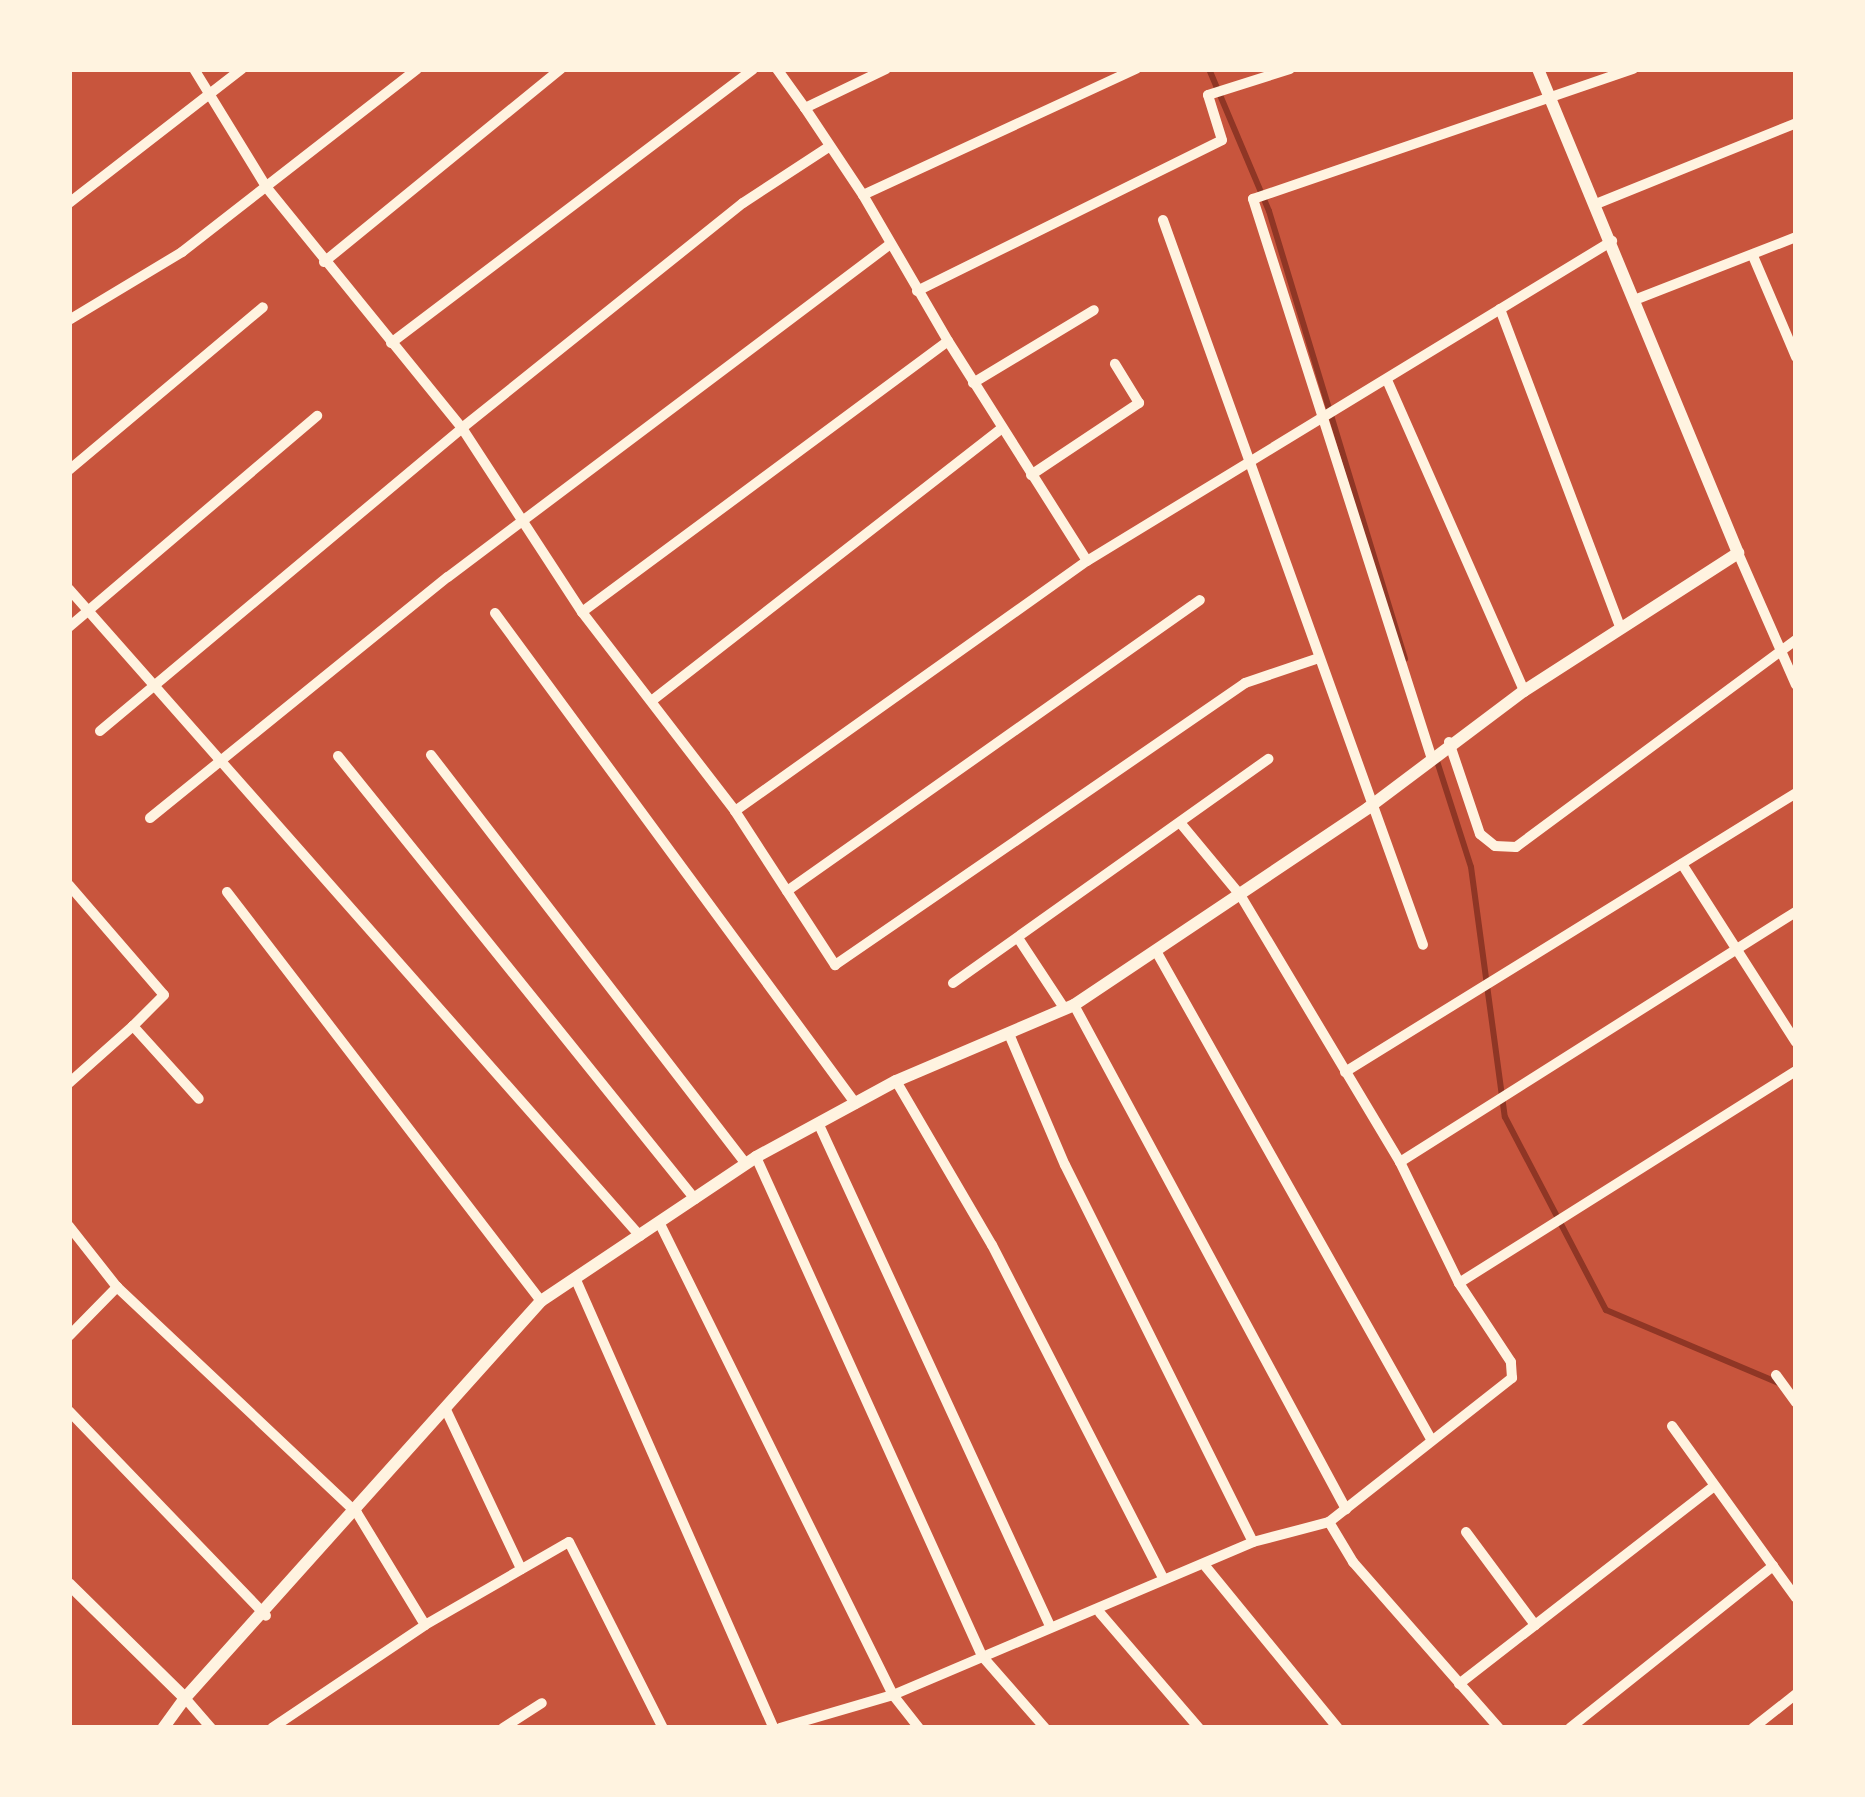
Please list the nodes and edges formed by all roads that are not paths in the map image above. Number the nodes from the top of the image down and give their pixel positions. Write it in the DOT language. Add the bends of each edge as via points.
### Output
graph roads {
  1 [pos="194,69"];
  2 [pos="242,69"];
  3 [pos="417,69"];
  4 [pos="561,69"];
  5 [pos="753,69"];
  6 [pos="777,69"];
  7 [pos="886,69"];
  8 [pos="1136,69"];
  9 [pos="1290,69"];
  10 [pos="1538,69"];
  11 [pos="1633,69"];
  12 [pos="209,94"];
  13 [pos="1551,99"];
  14 [pos="805,108"];
  15 [pos="1796,123"];
  16 [pos="827,148"];
  17 [pos="267,188"];
  18 [pos="863,195"];
  19 [pos="69,203"];
  20 [pos="1596,204"];
  21 [pos="1163,220"];
  22 [pos="1796,237"];
  23 [pos="1612,241"];
  24 [pos="890,245"];
  25 [pos="1753,256"];
  26 [pos="324,262"];
  27 [pos="916,291"];
  28 [pos="1637,299"];
  29 [pos="262,307"];
  30 [pos="1500,309"];
  31 [pos="1094,310"];
  32 [pos="69,320"];
  33 [pos="948,340"];
  34 [pos="391,344"];
  35 [pos="1796,357"];
  36 [pos="1115,364"];
  37 [pos="1387,380"];
  38 [pos="974,383"];
  39 [pos="317,416"];
  40 [pos="1323,416"];
  41 [pos="462,428"];
  42 [pos="1001,429"];
  43 [pos="1254,459"];
  44 [pos="69,470"];
  45 [pos="1031,475"];
  46 [pos="524,520"];
  47 [pos="1738,553"];
  48 [pos="1087,561"];
  49 [pos="69,589"];
  50 [pos="1200,600"];
  51 [pos="88,610"];
  52 [pos="582,612"];
  53 [pos="495,613"];
  54 [pos="69,627"];
  55 [pos="1621,628"];
  56 [pos="1796,640"];
  57 [pos="1780,653"];
  58 [pos="1319,658"];
  59 [pos="153,683"];
  60 [pos="1796,686"];
  61 [pos="1524,691"];
  62 [pos="654,699"];
  63 [pos="100,731"];
  64 [pos="1438,749"];
  65 [pos="222,755"];
  66 [pos="431,755"];
  67 [pos="338,756"];
  68 [pos="1268,759"];
  69 [pos="1796,793"];
  70 [pos="1368,808"];
  71 [pos="736,811"];
  72 [pos="150,818"];
  73 [pos="1182,825"];
  74 [pos="1682,864"];
  75 [pos="69,885"];
  76 [pos="787,891"];
  77 [pos="227,892"];
  78 [pos="1241,896"];
  79 [pos="1796,912"];
  80 [pos="1020,940"];
  81 [pos="1423,945"];
  82 [pos="1156,951"];
  83 [pos="1734,953"];
  84 [pos="953,983"];
  85 [pos="1069,1007"];
  86 [pos="133,1027"];
  87 [pos="1010,1034"];
  88 [pos="1796,1042"];
  89 [pos="1796,1071"];
  90 [pos="1345,1072"];
  91 [pos="896,1081"];
  92 [pos="69,1083"];
  93 [pos="200,1099"];
  94 [pos="856,1104"];
  95 [pos="820,1126"];
  96 [pos="751,1160"];
  97 [pos="1400,1162"];
  98 [pos="695,1199"];
  99 [pos="659,1224"];
  100 [pos="69,1226"];
  101 [pos="640,1236"];
  102 [pos="575,1280"];
  103 [pos="1459,1283"];
  104 [pos="117,1287"];
  105 [pos="542,1301"];
  106 [pos="69,1336"];
  107 [pos="1776,1375"];
  108 [pos="1796,1403"];
  109 [pos="446,1410"];
  110 [pos="69,1411"];
  111 [pos="1672,1426"];
  112 [pos="1431,1439"];
  113 [pos="1713,1487"];
  114 [pos="1346,1509"];
  115 [pos="357,1513"];
  116 [pos="1328,1522"];
  117 [pos="1466,1532"];
  118 [pos="1252,1542"];
  119 [pos="1773,1566"];
  120 [pos="1206,1567"];
  121 [pos="521,1569"];
  122 [pos="1163,1579"];
  123 [pos="69,1584"];
  124 [pos="1796,1598"];
  125 [pos="1100,1613"];
  126 [pos="266,1616"];
  127 [pos="425,1624"];
  128 [pos="1535,1625"];
  129 [pos="1050,1626"];
  130 [pos="982,1656"];
  131 [pos="1460,1684"];
  132 [pos="1796,1694"];
  133 [pos="893,1695"];
  134 [pos="185,1698"];
  135 [pos="542,1703"];
  136 [pos="163,1728"];
  137 [pos="211,1728"];
  138 [pos="272,1728"];
  139 [pos="503,1728"];
  140 [pos="663,1728"];
  141 [pos="777,1728"];
  142 [pos="919,1728"];
  143 [pos="1045,1728"];
  144 [pos="1199,1728"];
  145 [pos="1338,1728"];
  146 [pos="1499,1728"];
  147 [pos="1570,1728"];
  148 [pos="1753,1728"];
  1 -- 12 [label="street"];
  2 -- 12 [label="street"];
  3 -- 17 [label="street"];
  4 -- 26 [label="street"];
  5 -- 34 [label="street"];
  6 -- 14 [label="street"];
  7 -- 14 [label="street"];
  8 -- 18 [label="street"];
  9 -- 27 [label="street" via="1208,95 1222,140"];
  10 -- 13 [label="street"];
  11 -- 13 [label="street"];
  12 -- 17 [label="street"];
  12 -- 19 [label="street"];
  13 -- 20 [label="street"];
  13 -- 40 [label="street" via="1253,199"];
  14 -- 16 [label="street"];
  15 -- 20 [label="street"];
  16 -- 18 [label="street"];
  16 -- 41 [label="street" via="743,203"];
  17 -- 26 [label="street"];
  17 -- 32 [label="street" via="182,252"];
  18 -- 24 [label="street"];
  20 -- 23 [label="street"];
  21 -- 43 [label="street"];
  22 -- 25 [label="street"];
  23 -- 28 [label="street"];
  23 -- 30 [label="street"];
  24 -- 27 [label="street"];
  24 -- 46 [label="street"];
  25 -- 28 [label="street"];
  25 -- 35 [label="street"];
  26 -- 34 [label="street"];
  27 -- 33 [label="street"];
  28 -- 47 [label="street"];
  29 -- 44 [label="street"];
  30 -- 37 [label="street"];
  30 -- 55 [label="street"];
  31 -- 38 [label="street"];
  33 -- 38 [label="street"];
  33 -- 52 [label="street"];
  34 -- 41 [label="street"];
  36 -- 45 [label="street" via="1138,403"];
  37 -- 40 [label="street"];
  37 -- 61 [label="street"];
  38 -- 42 [label="street"];
  39 -- 51 [label="street"];
  40 -- 43 [label="street"];
  40 -- 64 [label="street"];
  41 -- 46 [label="street"];
  41 -- 59 [label="street"];
  42 -- 45 [label="street"];
  42 -- 62 [label="street"];
  43 -- 48 [label="street"];
  43 -- 58 [label="street"];
  45 -- 48 [label="street"];
  46 -- 52 [label="street"];
  46 -- 65 [label="street"];
  47 -- 55 [label="street"];
  47 -- 57 [label="street"];
  48 -- 71 [label="street"];
  49 -- 51 [label="street"];
  50 -- 76 [label="street"];
  51 -- 54 [label="street"];
  51 -- 59 [label="street"];
  52 -- 62 [label="street"];
  53 -- 94 [label="street"];
  55 -- 61 [label="street"];
  56 -- 57 [label="street"];
  57 -- 60 [label="street"];
  57 -- 64 [label="street" via="1516,847 1495,846 1480,834"];
  58 -- 70 [label="street"];
  58 -- 76 [label="street" via="1246,683 835,964"];
  59 -- 63 [label="street"];
  59 -- 65 [label="street"];
  61 -- 64 [label="street"];
  62 -- 71 [label="street"];
  64 -- 70 [label="street"];
  65 -- 72 [label="street"];
  65 -- 101 [label="street"];
  66 -- 96 [label="street"];
  67 -- 98 [label="street"];
  68 -- 73 [label="street"];
  69 -- 74 [label="street"];
  70 -- 78 [label="street"];
  70 -- 81 [label="street"];
  71 -- 76 [label="street"];
  73 -- 78 [label="street"];
  73 -- 80 [label="street"];
  74 -- 83 [label="street"];
  74 -- 90 [label="street"];
  75 -- 86 [label="street" via="164,995"];
  77 -- 105 [label="street"];
  78 -- 82 [label="street"];
  78 -- 90 [label="street"];
  79 -- 83 [label="street"];
  80 -- 84 [label="street"];
  80 -- 85 [label="street"];
  82 -- 85 [label="street"];
  82 -- 112 [label="street"];
  83 -- 88 [label="street"];
  83 -- 97 [label="street"];
  85 -- 87 [label="street"];
  85 -- 114 [label="street"];
  86 -- 92 [label="street"];
  86 -- 93 [label="street"];
  87 -- 91 [label="street"];
  87 -- 118 [label="street" via="1065,1166"];
  89 -- 103 [label="street"];
  90 -- 97 [label="street"];
  91 -- 94 [label="street"];
  91 -- 122 [label="street" via="992,1245"];
  94 -- 95 [label="street"];
  95 -- 96 [label="street"];
  95 -- 129 [label="street"];
  96 -- 98 [label="street"];
  96 -- 130 [label="street"];
  97 -- 103 [label="street"];
  98 -- 99 [label="street"];
  99 -- 101 [label="street"];
  99 -- 133 [label="street"];
  100 -- 104 [label="street"];
  101 -- 102 [label="street"];
  102 -- 105 [label="street"];
  102 -- 141 [label="street"];
  103 -- 112 [label="street" via="1511,1362 1513,1378"];
  104 -- 106 [label="street"];
  104 -- 115 [label="street"];
  105 -- 109 [label="street"];
  107 -- 108 [label="street"];
  109 -- 115 [label="street"];
  109 -- 121 [label="street"];
  110 -- 126 [label="street"];
  111 -- 113 [label="street"];
  112 -- 114 [label="street"];
  113 -- 119 [label="street"];
  113 -- 128 [label="street"];
  114 -- 116 [label="street"];
  115 -- 126 [label="street"];
  115 -- 127 [label="street"];
  116 -- 118 [label="street"];
  116 -- 131 [label="street"];
  117 -- 128 [label="street"];
  118 -- 120 [label="street"];
  119 -- 124 [label="street"];
  119 -- 147 [label="street"];
  120 -- 122 [label="street"];
  120 -- 145 [label="street"];
  121 -- 127 [label="street"];
  121 -- 140 [label="street" via="568,1541"];
  122 -- 125 [label="street"];
  123 -- 134 [label="street"];
  125 -- 129 [label="street"];
  125 -- 144 [label="street"];
  126 -- 134 [label="street"];
  127 -- 138 [label="street"];
  128 -- 131 [label="street"];
  129 -- 130 [label="street"];
  130 -- 133 [label="street"];
  130 -- 143 [label="street"];
  131 -- 146 [label="street"];
  132 -- 148 [label="street"];
  133 -- 141 [label="street"];
  133 -- 142 [label="street"];
  134 -- 136 [label="street"];
  134 -- 137 [label="street"];
  135 -- 139 [label="street"];
}
